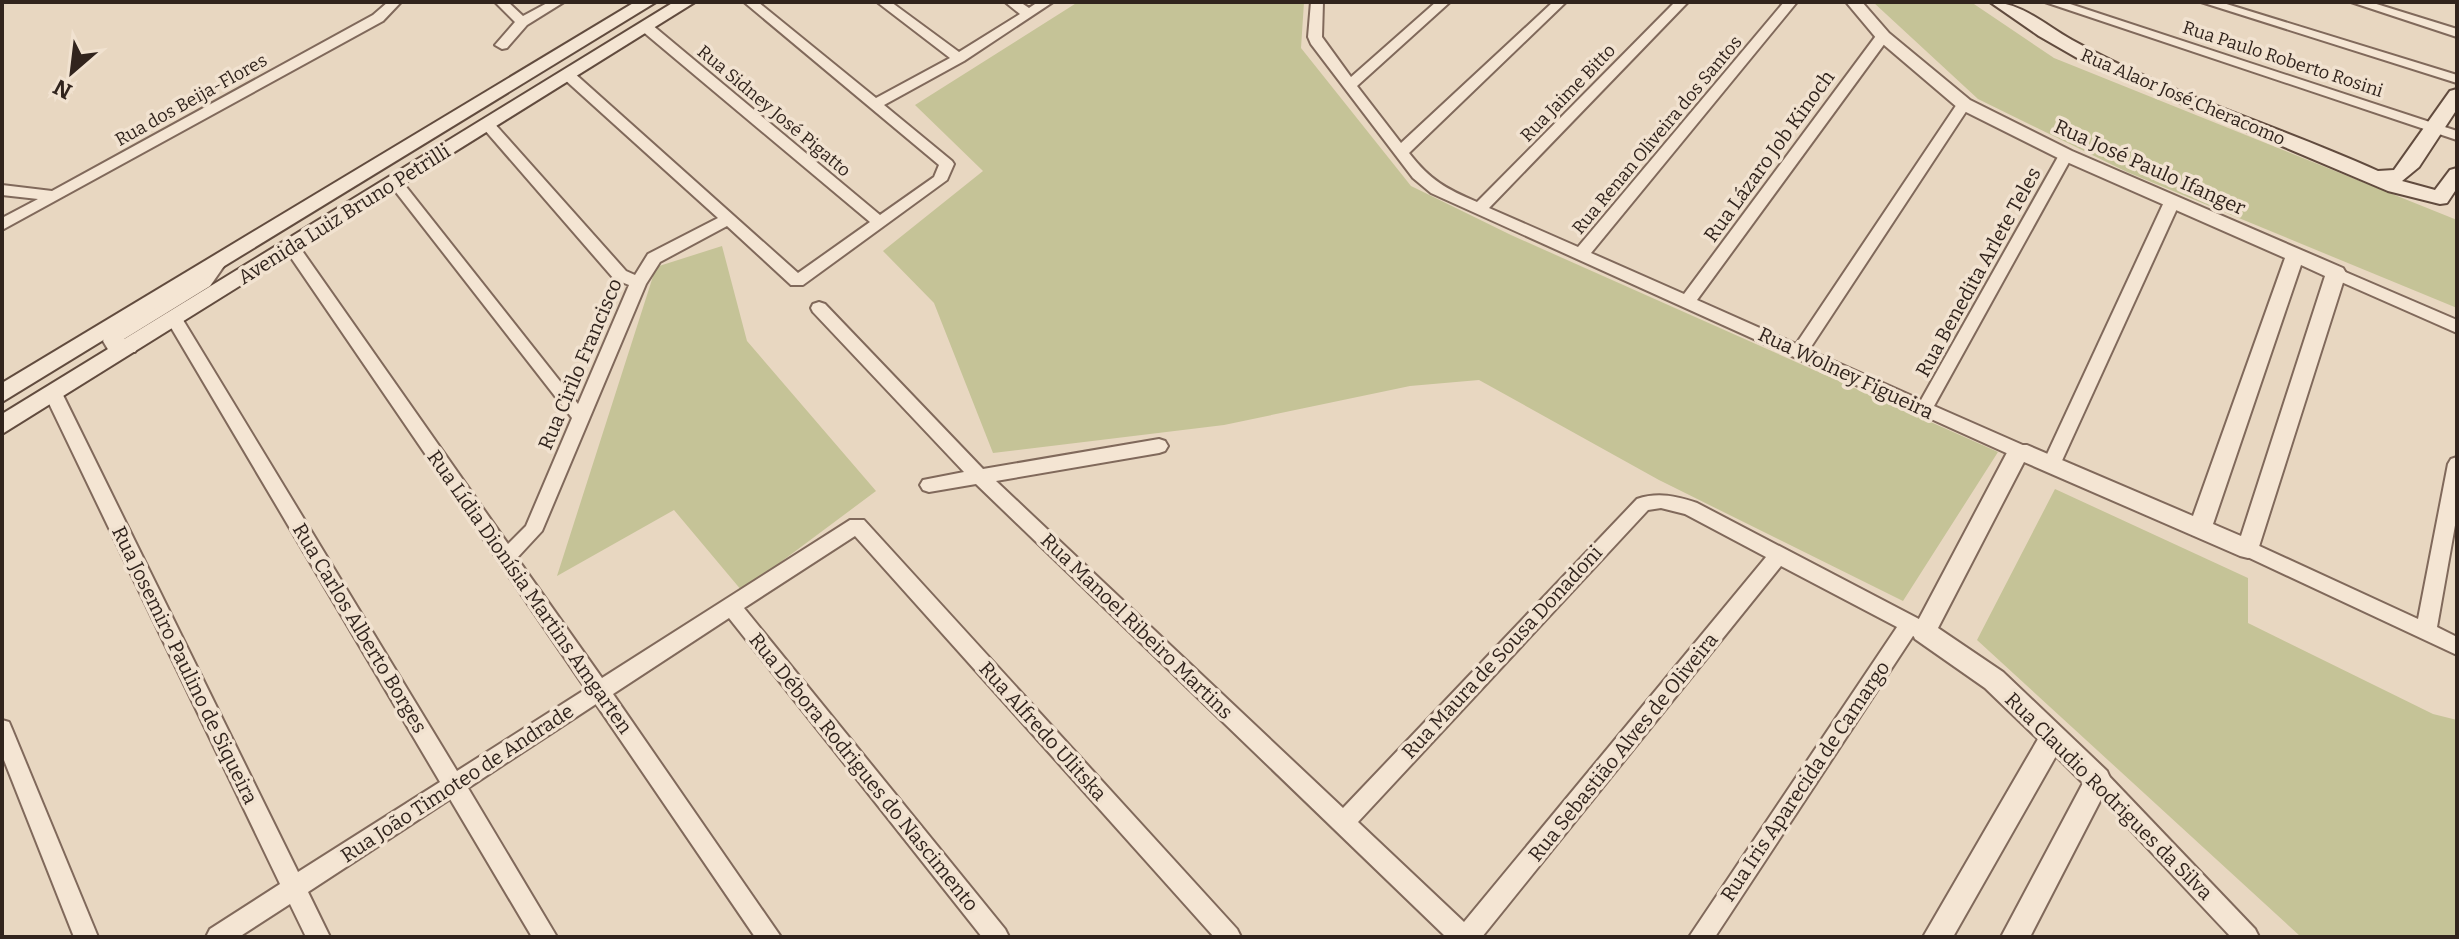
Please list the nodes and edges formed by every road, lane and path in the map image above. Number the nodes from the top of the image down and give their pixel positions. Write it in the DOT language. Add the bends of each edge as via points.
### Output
graph roads {
  1 [pos="501,2"];
  2 [pos="558,2"];
  3 [pos="647,2"];
  4 [pos="686,2"];
  5 [pos="750,2"];
  6 [pos="883,2"];
  7 [pos="1011,2"];
  8 [pos="1047,2"];
  9 [pos="1444,2"];
  10 [pos="1560,2"];
  11 [pos="1682,2"];
  12 [pos="1791,2"];
  13 [pos="1854,2"];
  14 [pos="1999,2"];
  15 [pos="2051,2"];
  16 [pos="2207,2"];
  17 [pos="2357,2"];
  18 [pos="394,3"];
  19 [pos="1320,5"];
  20 [pos="1029,14"];
  21 [pos="522,22"];
  22 [pos="646,27"];
  23 [pos="2457,33"];
  24 [pos="1883,36"];
  25 [pos="502,45"];
  26 [pos="959,58"];
  27 [pos="568,75"];
  28 [pos="2457,79"];
  29 [pos="1351,84"];
  30 [pos="2457,95"];
  31 [pos="877,103"];
  32 [pos="1964,104"];
  33 [pos="488,125"];
  34 [pos="2435,128"];
  35 [pos="2457,136"];
  36 [pos="1403,150"];
  37 [pos="2066,155"];
  38 [pos="2411,164"];
  39 [pos="2376,177"];
  40 [pos="395,182"];
  41 [pos="2449,186"];
  42 [pos="2,190"];
  43 [pos="54,196"];
  44 [pos="2172,202"];
  45 [pos="1479,209"];
  46 [pos="728,219"];
  47 [pos="880,223"];
  48 [pos="2,225"];
  49 [pos="291,246"];
  50 [pos="1582,253"];
  51 [pos="2295,256"];
  52 [pos="214,266"];
  53 [pos="2336,273"];
  54 [pos="638,283"];
  55 [pos="1688,300"];
  56 [pos="819,308"];
  57 [pos="174,319"];
  58 [pos="2457,327"];
  59 [pos="128,347"];
  60 [pos="1799,352"];
  61 [pos="69,353"];
  62 [pos="93,369"];
  63 [pos="53,393"];
  64 [pos="2,394"];
  65 [pos="1924,409"];
  66 [pos="584,413"];
  67 [pos="2,425"];
  68 [pos="1159,446"];
  69 [pos="2019,451"];
  70 [pos="2457,464"];
  71 [pos="2051,465"];
  72 [pos="979,476"];
  73 [pos="929,485"];
  74 [pos="1671,502"];
  75 [pos="857,525"];
  76 [pos="2200,528"];
  77 [pos="2248,549"];
  78 [pos="1778,556"];
  79 [pos="506,557"];
  80 [pos="731,606"];
  81 [pos="1917,628"];
  82 [pos="2426,631"];
  83 [pos="2457,646"];
  84 [pos="599,692"];
  85 [pos="2,729"];
  86 [pos="2054,735"];
  87 [pos="2098,780"];
  88 [pos="454,785"];
  89 [pos="1343,823"];
  90 [pos="294,888"];
  91 [pos="86,937"];
  92 [pos="218,937"];
  93 [pos="318,937"];
  94 [pos="545,937"];
  95 [pos="769,937"];
  96 [pos="997,937"];
  97 [pos="1229,937"];
  98 [pos="1465,937"];
  99 [pos="1701,937"];
  100 [pos="1937,937"];
  101 [pos="2015,937"];
  102 [pos="2247,937"];
  1 -- 21 [label="street"];
  2 -- 21 [label="street"];
  3 -- 52 [label="main road, Avenida Luiz Bruno Petrilli"];
  4 -- 22 [label="main road, Avenida Luiz Bruno Petrilli"];
  5 -- 31 [label="street"];
  6 -- 26 [label="street"];
  7 -- 20 [label="street"];
  8 -- 20 [label="street"];
  9 -- 29 [label="street"];
  10 -- 36 [label="street"];
  11 -- 45 [label="street, Rua Jaime Bitto"];
  12 -- 50 [label="street, Rua Renan Oliveira dos Santos"];
  13 -- 24 [label="street, Rua José Paulo Ifanger"];
  14 -- 39 [label="main road, Rua Alaor José Cheracomo" via="2115,72"];
  15 -- 34 [label="street, Rua Paulo Roberto Rosini"];
  16 -- 28 [label="street"];
  17 -- 23 [label="street"];
  18 -- 43 [label="street, Rua dos Beija-Flores" via="378,18"];
  19 -- 29 [label="street, Rua Wolney Figueira" via="1318,44"];
  20 -- 26 [label="street"];
  21 -- 25 [label="street"];
  22 -- 27 [label="main road, Avenida Luiz Bruno Petrilli"];
  22 -- 47 [label="street, Rua Sidney José Pigatto"];
  24 -- 32 [label="street, Rua José Paulo Ifanger"];
  24 -- 55 [label="street, Rua Lázaro Job Kinoch"];
  26 -- 31 [label="street"];
  27 -- 33 [label="main road, Avenida Luiz Bruno Petrilli"];
  27 -- 46 [label="street"];
  29 -- 36 [label="street, Rua Wolney Figueira"];
  30 -- 34 [label="main road"];
  31 -- 47 [label="street" via="947,160 940,180"];
  32 -- 37 [label="street, Rua José Paulo Ifanger"];
  32 -- 60 [label="street"];
  33 -- 40 [label="main road, Avenida Luiz Bruno Petrilli"];
  33 -- 54 [label="street" via="620,275"];
  34 -- 35 [label="street, Rua Paulo Roberto Rosini"];
  34 -- 38 [label="main road"];
  36 -- 45 [label="street, Rua Wolney Figueira" via="1418,175 1436,190"];
  37 -- 44 [label="street, Rua José Paulo Ifanger"];
  37 -- 65 [label="street, Rua Benedita Arlete Teles"];
  38 -- 39 [label="main road" via="2399,176"];
  38 -- 41 [label="main road" via="2423,188 2434,192"];
  39 -- 41 [label="main road, Rua Alaor José Cheracomo" via="2417,194"];
  40 -- 49 [label="main road, Avenida Luiz Bruno Petrilli"];
  40 -- 66 [label="street" via="576,413"];
  42 -- 43 [label="street"];
  43 -- 48 [label="street, Rua dos Beija-Flores"];
  44 -- 51 [label="street, Rua José Paulo Ifanger"];
  44 -- 71 [label="street"];
  45 -- 50 [label="street, Rua Wolney Figueira"];
  46 -- 47 [label="street" via="797,281"];
  46 -- 54 [label="street, Rua Cirilo Francisco" via="654,258"];
  49 -- 57 [label="main road, Avenida Luiz Bruno Petrilli"];
  49 -- 79 [label="street, Rua Lídia Dionísia Martins Amgarten"];
  50 -- 55 [label="street, Rua Wolney Figueira"];
  51 -- 53 [label="street, Rua José Paulo Ifanger"];
  51 -- 76 [label="street"];
  52 -- 59 [label="street" via="203,281 116,335 116,346"];
  52 -- 61 [label="main road, Avenida Luiz Bruno Petrilli"];
  53 -- 58 [label="street, Rua José Paulo Ifanger"];
  53 -- 77 [label="street"];
  54 -- 66 [label="street, Rua Cirilo Francisco"];
  55 -- 60 [label="street, Rua Wolney Figueira"];
  56 -- 72 [label="street, Rua Manoel Ribeiro Martins"];
  57 -- 59 [label="main road, Avenida Luiz Bruno Petrilli"];
  57 -- 88 [label="street, Rua Carlos Alberto Borges"];
  59 -- 62 [label="main road, Avenida Luiz Bruno Petrilli"];
  60 -- 65 [label="street, Rua Wolney Figueira"];
  61 -- 62 [label="street" via="102,344 103,356"];
  61 -- 64 [label="main road, Avenida Luiz Bruno Petrilli"];
  62 -- 63 [label="main road, Avenida Luiz Bruno Petrilli"];
  63 -- 67 [label="main road, Avenida Luiz Bruno Petrilli"];
  63 -- 90 [label="street, Rua Josemiro Paulino de Siqueira"];
  65 -- 69 [label="street, Rua Wolney Figueira"];
  66 -- 79 [label="street, Rua Cirilo Francisco" via="533,531"];
  68 -- 72 [label="street"];
  69 -- 71 [label="street, Rua Wolney Figueira"];
  69 -- 81 [label="street, Rua Iris Aparecida de Camargo"];
  70 -- 82 [label="street"];
  71 -- 76 [label="street, Rua Wolney Figueira"];
  72 -- 73 [label="street"];
  72 -- 89 [label="street, Rua Manoel Ribeiro Martins"];
  74 -- 78 [label="street, Rua Claudio Rodrigues da Silva"];
  74 -- 89 [label="street, Rua Maura de Sousa Donadoni" via="1638,506"];
  75 -- 80 [label="street, Rua João Timoteo de Andrade"];
  75 -- 97 [label="street, Rua Alfredo Ulitska"];
  76 -- 77 [label="street, Rua Wolney Figueira"];
  77 -- 82 [label="street, Rua Wolney Figueira"];
  78 -- 81 [label="street, Rua Claudio Rodrigues da Silva"];
  78 -- 98 [label="street, Rua Sebastião Alves de Oliveira"];
  79 -- 84 [label="street, Rua Lídia Dionísia Martins Amgarten"];
  80 -- 84 [label="street, Rua João Timoteo de Andrade"];
  80 -- 96 [label="street, Rua Débora Rodrigues do Nascimento"];
  81 -- 86 [label="street, Rua Claudio Rodrigues da Silva" via="1994,680"];
  81 -- 99 [label="street, Rua Iris Aparecida de Camargo"];
  82 -- 83 [label="street, Rua Wolney Figueira"];
  84 -- 88 [label="street, Rua João Timoteo de Andrade"];
  84 -- 95 [label="street, Rua Lídia Dionísia Martins Amgarten"];
  85 -- 91 [label="street"];
  86 -- 87 [label="street, Rua Claudio Rodrigues da Silva"];
  86 -- 100 [label="street"];
  87 -- 101 [label="street"];
  87 -- 102 [label="street, Rua Claudio Rodrigues da Silva"];
  88 -- 90 [label="street, Rua João Timoteo de Andrade"];
  88 -- 94 [label="street, Rua Carlos Alberto Borges"];
  89 -- 98 [label="street, Rua Manoel Ribeiro Martins"];
  90 -- 92 [label="street, Rua João Timoteo de Andrade"];
  90 -- 93 [label="street, Rua Josemiro Paulino de Siqueira"];
}
